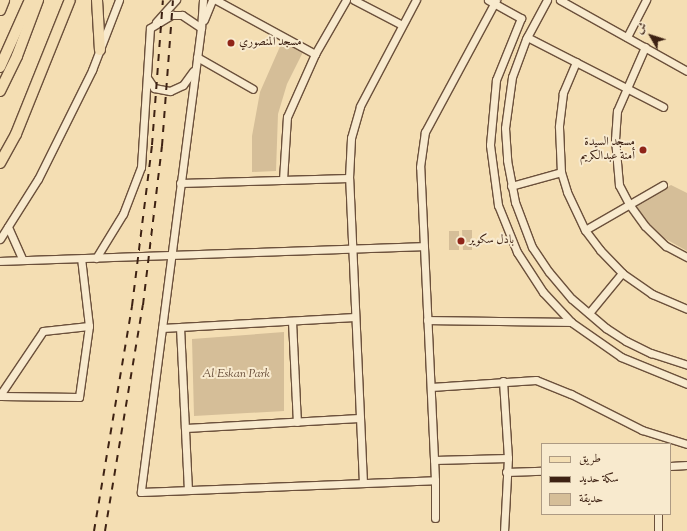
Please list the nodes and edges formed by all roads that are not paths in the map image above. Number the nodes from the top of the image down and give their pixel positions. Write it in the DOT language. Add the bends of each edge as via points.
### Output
graph roads {
  1 [pos="4,0"];
  2 [pos="30,0"];
  3 [pos="38,0"];
  4 [pos="70,0"];
  5 [pos="97,0"];
  6 [pos="119,0"];
  7 [pos="176,0"];
  8 [pos="203,0"];
  9 [pos="212,0"];
  10 [pos="216,0"];
  11 [pos="346,0"];
  12 [pos="354,0"];
  13 [pos="416,0"];
  14 [pos="547,0"];
  15 [pos="560,0"];
  16 [pos="645,0"];
  17 [pos="494,1"];
  18 [pos="0,10"];
  19 [pos="402,25"];
  20 [pos="150,28"];
  21 [pos="201,28"];
  22 [pos="527,37"];
  23 [pos="627,37"];
  24 [pos="645,48"];
  25 [pos="100,50"];
  26 [pos="315,54"];
  27 [pos="197,57"];
  28 [pos="576,62"];
  29 [pos="0,67"];
  30 [pos="195,68"];
  31 [pos="687,71"];
  32 [pos="148,79"];
  33 [pos="625,88"];
  34 [pos="253,89"];
  35 [pos="0,91"];
  36 [pos="663,107"];
  37 [pos="0,163"];
  38 [pos="561,172"];
  39 [pos="349,178"];
  40 [pos="283,180"];
  41 [pos="180,183"];
  42 [pos="663,185"];
  43 [pos="511,186"];
  44 [pos="629,204"];
  45 [pos="8,227"];
  46 [pos="585,230"];
  47 [pos="0,239"];
  48 [pos="424,246"];
  49 [pos="352,249"];
  50 [pos="171,256"];
  51 [pos="687,257"];
  52 [pos="81,258"];
  53 [pos="96,258"];
  54 [pos="23,260"];
  55 [pos="0,261"];
  56 [pos="622,273"];
  57 [pos="687,309"];
  58 [pos="588,313"];
  59 [pos="355,317"];
  60 [pos="427,320"];
  61 [pos="292,321"];
  62 [pos="571,322"];
  63 [pos="90,326"];
  64 [pos="180,327"];
  65 [pos="162,328"];
  66 [pos="687,365"];
  67 [pos="503,381"];
  68 [pos="687,384"];
  69 [pos="431,387"];
  70 [pos="0,396"];
  71 [pos="360,418"];
  72 [pos="297,422"];
  73 [pos="185,428"];
  74 [pos="687,444"];
  75 [pos="508,458"];
  76 [pos="434,460"];
  77 [pos="687,465"];
  78 [pos="671,466"];
  79 [pos="541,471"];
  80 [pos="506,472"];
  81 [pos="435,480"];
  82 [pos="363,483"];
  83 [pos="188,490"];
  84 [pos="658,515"];
  85 [pos="435,518"];
  86 [pos="504,531"];
  87 [pos="658,531"];
  1 -- 18 [label="main road"];
  2 -- 29 [label="highway"];
  3 -- 35 [label="highway" via="18,56"];
  4 -- 37 [label="highway" via="16,134"];
  5 -- 25 [label="highway"];
  6 -- 25 [label="street"];
  7 -- 20 [label="street"];
  8 -- 21 [label="street"];
  9 -- 21 [label="street"];
  10 -- 26 [label="street"];
  11 -- 26 [label="street"];
  12 -- 19 [label="street"];
  13 -- 19 [label="street"];
  14 -- 22 [label="street"];
  15 -- 23 [label="street"];
  16 -- 23 [label="street"];
  17 -- 48 [label="street" via="425,132 420,167"];
  17 -- 62 [label="street" via="521,18 496,80 490,145 498,206 517,252 543,292"];
  19 -- 39 [label="street" via="360,106 351,138"];
  20 -- 21 [label="street" via="172,15 182,15"];
  20 -- 32 [label="street"];
  21 -- 27 [label="street"];
  22 -- 28 [label="street"];
  22 -- 43 [label="street" via="512,77 505,128"];
  23 -- 24 [label="street"];
  24 -- 31 [label="street"];
  24 -- 33 [label="street"];
  25 -- 45 [label="street" via="38,179"];
  26 -- 40 [label="street" via="287,117"];
  27 -- 30 [label="street"];
  27 -- 34 [label="street"];
  28 -- 33 [label="street"];
  28 -- 38 [label="street" via="564,92 559,128"];
  30 -- 32 [label="street" via="183,85 170,91 154,88"];
  30 -- 41 [label="street"];
  32 -- 53 [label="street" via="141,167 123,214"];
  33 -- 36 [label="street"];
  33 -- 44 [label="street" via="617,111 615,139 619,185"];
  38 -- 43 [label="street"];
  38 -- 46 [label="street" via="567,192"];
  39 -- 40 [label="street"];
  39 -- 49 [label="street"];
  40 -- 41 [label="street"];
  41 -- 50 [label="street"];
  42 -- 44 [label="street"];
  43 -- 58 [label="street" via="532,247 549,272"];
  44 -- 46 [label="street"];
  44 -- 51 [label="street" via="645,226 666,246"];
  45 -- 47 [label="street"];
  45 -- 54 [label="street"];
  46 -- 56 [label="street"];
  48 -- 49 [label="street"];
  48 -- 60 [label="street"];
  49 -- 50 [label="street"];
  49 -- 59 [label="street"];
  50 -- 53 [label="street"];
  50 -- 65 [label="street"];
  52 -- 53 [label="street"];
  52 -- 54 [label="street"];
  52 -- 63 [label="street"];
  54 -- 55 [label="street"];
  56 -- 57 [label="street" via="652,294"];
  56 -- 58 [label="street"];
  58 -- 66 [label="street" via="626,341 651,353"];
  59 -- 61 [label="street"];
  59 -- 71 [label="street"];
  60 -- 62 [label="street"];
  60 -- 69 [label="street"];
  61 -- 64 [label="street"];
  61 -- 72 [label="street"];
  62 -- 68 [label="street" via="621,357"];
  63 -- 70 [label="street" via="43,331"];
  63 -- 70 [label="street" via="79,397"];
  64 -- 65 [label="street"];
  64 -- 73 [label="street"];
  65 -- 83 [label="street" via="141,492"];
  67 -- 69 [label="street"];
  67 -- 74 [label="street" via="536,380 571,394 642,430"];
  67 -- 75 [label="street"];
  69 -- 76 [label="street"];
  71 -- 72 [label="street"];
  71 -- 82 [label="street"];
  72 -- 73 [label="street"];
  73 -- 83 [label="street"];
  75 -- 76 [label="street"];
  75 -- 80 [label="street"];
  76 -- 81 [label="street"];
  77 -- 78 [label="street"];
  79 -- 80 [label="street"];
  80 -- 86 [label="street"];
  81 -- 82 [label="street"];
  81 -- 85 [label="street"];
  82 -- 83 [label="street"];
  84 -- 87 [label="street"];
}
